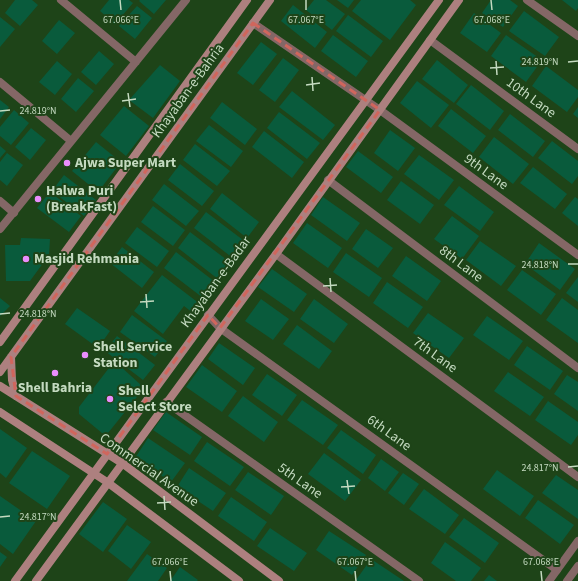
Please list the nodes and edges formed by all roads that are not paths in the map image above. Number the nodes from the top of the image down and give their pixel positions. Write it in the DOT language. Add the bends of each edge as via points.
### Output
graph roads {
  1 [pos="61,0"];
  2 [pos="186,0"];
  3 [pos="247,0"];
  4 [pos="270,0"];
  5 [pos="439,0"];
  6 [pos="459,0"];
  7 [pos="527,0"];
  8 [pos="254,23"];
  9 [pos="578,36"];
  10 [pos="430,40"];
  11 [pos="136,62"];
  12 [pos="0,82"];
  13 [pos="366,100"];
  14 [pos="380,110"];
  15 [pos="71,141"];
  16 [pos="578,149"];
  17 [pos="328,180"];
  18 [pos="0,201"];
  19 [pos="14,213"];
  20 [pos="0,229"];
  21 [pos="276,254"];
  22 [pos="578,255"];
  23 [pos="208,316"];
  24 [pos="220,328"];
  25 [pos="0,342"];
  26 [pos="11,357"];
  27 [pos="578,368"];
  28 [pos="0,372"];
  29 [pos="0,386"];
  30 [pos="16,396"];
  31 [pos="166,402"];
  32 [pos="0,412"];
  33 [pos="107,454"];
  34 [pos="122,463"];
  35 [pos="93,473"];
  36 [pos="578,477"];
  37 [pos="107,482"];
  38 [pos="578,541"];
  39 [pos="578,566"];
  40 [pos="557,570"];
  41 [pos="15,581"];
  42 [pos="36,581"];
  43 [pos="239,581"];
  44 [pos="279,581"];
  45 [pos="419,581"];
  46 [pos="549,581"];
  47 [pos="567,581"];
  1 -- 11 [label="street"];
  2 -- 11 [label="street"];
  3 -- 25 [label="main road, Khayaban-e-Bahria"];
  4 -- 8 [label="main road, Khayaban-e-Bahria"];
  5 -- 13 [label="main road, Khayaban-e-Badar"];
  6 -- 10 [label="main road"];
  7 -- 9 [label="street"];
  8 -- 13 [label="street, 9th Lane"];
  8 -- 26 [label="main road, Khayaban-e-Bahria"];
  10 -- 14 [label="main road"];
  10 -- 16 [label="street, 10th Lane"];
  11 -- 15 [label="street"];
  12 -- 15 [label="street"];
  13 -- 14 [label="street, 9th Lane"];
  13 -- 23 [label="main road, Khayaban-e-Badar"];
  14 -- 17 [label="main road"];
  14 -- 22 [label="street, 9th Lane"];
  15 -- 19 [label="street"];
  17 -- 21 [label="main road"];
  17 -- 27 [label="street, 8th Lane"];
  18 -- 19 [label="street"];
  19 -- 20 [label="street"];
  21 -- 24 [label="main road"];
  21 -- 36 [label="street, 7th Lane"];
  23 -- 24 [label="street, 6th Lane"];
  23 -- 33 [label="main road, Khayaban-e-Badar"];
  24 -- 31 [label="main road"];
  24 -- 40 [label="street, 6th Lane"];
  26 -- 28 [label="main road, Khayaban-e-Bahria"];
  26 -- 30 [label="main road"];
  29 -- 30 [label="main road, Commercial Avenue"];
  30 -- 33 [label="main road, Commercial Avenue"];
  31 -- 34 [label="main road"];
  31 -- 45 [label="street, 5th Lane"];
  32 -- 35 [label="main road"];
  33 -- 34 [label="main road, Commercial Avenue"];
  33 -- 35 [label="main road, Khayaban-e-Badar"];
  34 -- 37 [label="main road"];
  34 -- 44 [label="main road, Commercial Avenue"];
  35 -- 37 [label="main road"];
  35 -- 41 [label="main road, Khayaban-e-Badar"];
  37 -- 42 [label="main road"];
  37 -- 43 [label="main road"];
  38 -- 40 [label="street"];
  39 -- 47 [label="street"];
  40 -- 46 [label="street"];
}
